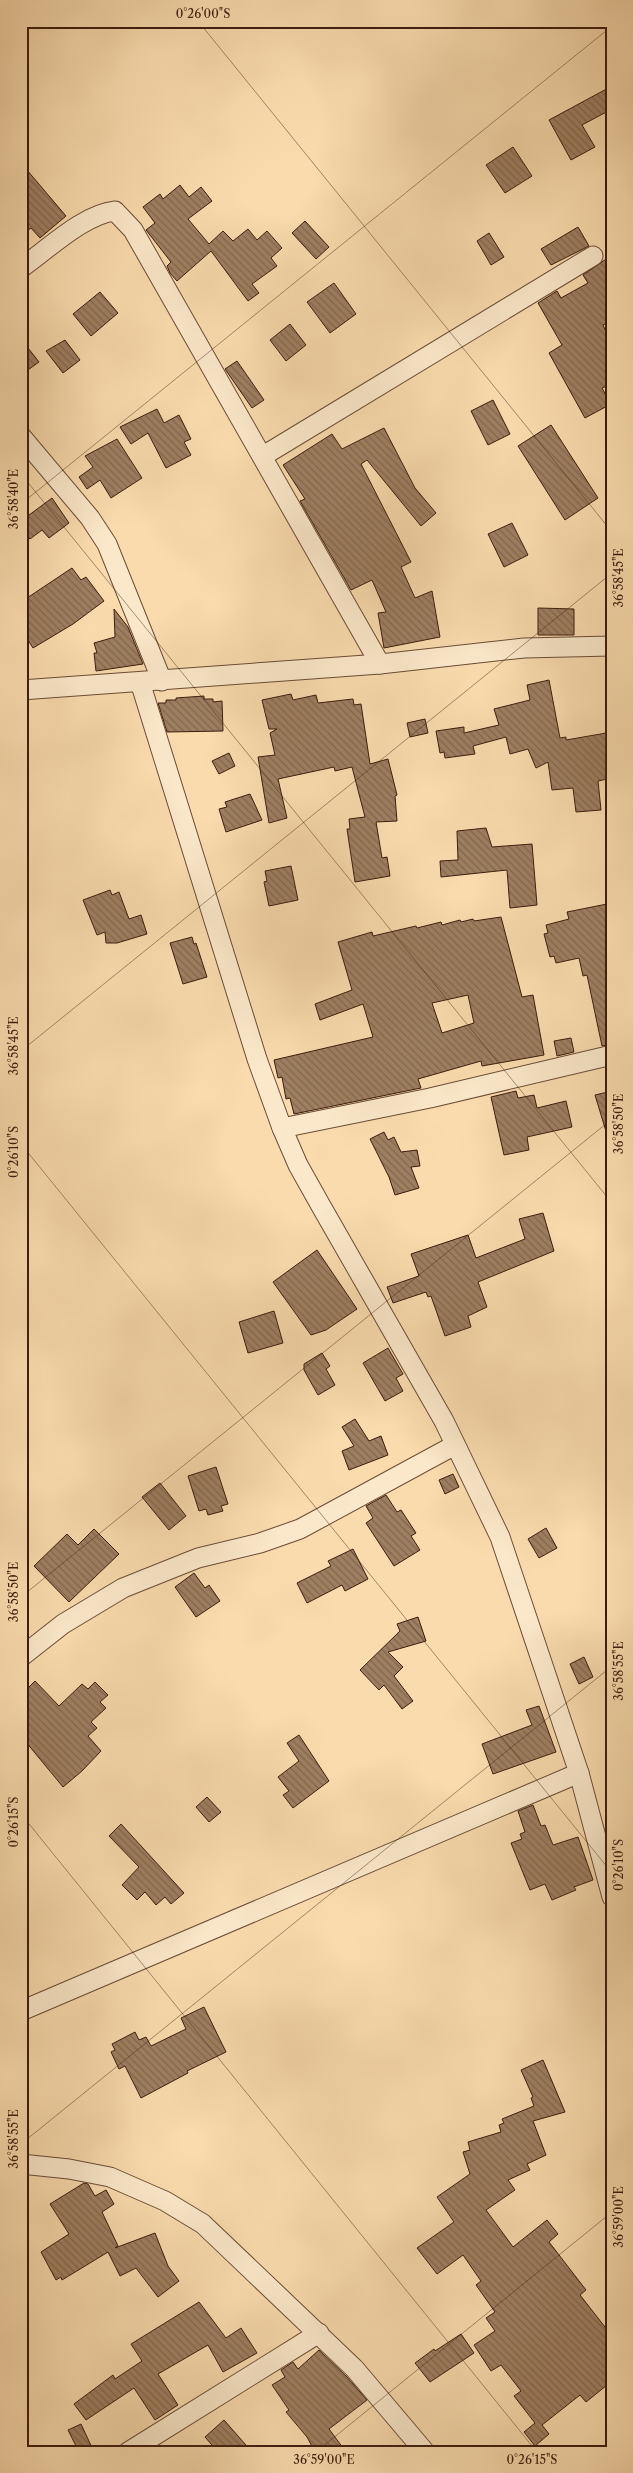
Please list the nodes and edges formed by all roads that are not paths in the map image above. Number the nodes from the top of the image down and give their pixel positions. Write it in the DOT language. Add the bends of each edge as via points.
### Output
graph roads {
  1 [pos="593,256"];
  2 [pos="21,268"];
  3 [pos="21,436"];
  4 [pos="263,456"];
  5 [pos="612,646"];
  6 [pos="380,664"];
  7 [pos="162,681"];
  8 [pos="140,682"];
  9 [pos="21,690"];
  10 [pos="612,1054"];
  11 [pos="282,1128"];
  12 [pos="455,1446"];
  13 [pos="21,1656"];
  14 [pos="579,1773"];
  15 [pos="612,1897"];
  16 [pos="21,2011"];
  17 [pos="21,2164"];
  18 [pos="319,2333"];
  19 [pos="128,2452"];
  20 [pos="425,2452"];
  1 -- 4 [label="street"];
  2 -- 4 [label="street" via="86,220 103,212 115,211 132,230"];
  3 -- 7 [label="street" via="90,518 107,544"];
  4 -- 6 [label="street"];
  5 -- 6 [label="street" via="524,648"];
  6 -- 7 [label="street"];
  7 -- 8 [label="street"];
  8 -- 9 [label="street"];
  8 -- 11 [label="street" via="257,1059"];
  10 -- 11 [label="street" via="430,1098"];
  11 -- 12 [label="street" via="320,1206 444,1421"];
  12 -- 13 [label="street" via="300,1529 260,1543 198,1558 123,1588 63,1624"];
  12 -- 14 [label="street" via="500,1537"];
  14 -- 15 [label="street"];
  14 -- 16 [label="street"];
  17 -- 18 [label="street" via="110,2177 165,2201 203,2224"];
  18 -- 19 [label="street"];
  18 -- 20 [label="street" via="354,2368"];
}
